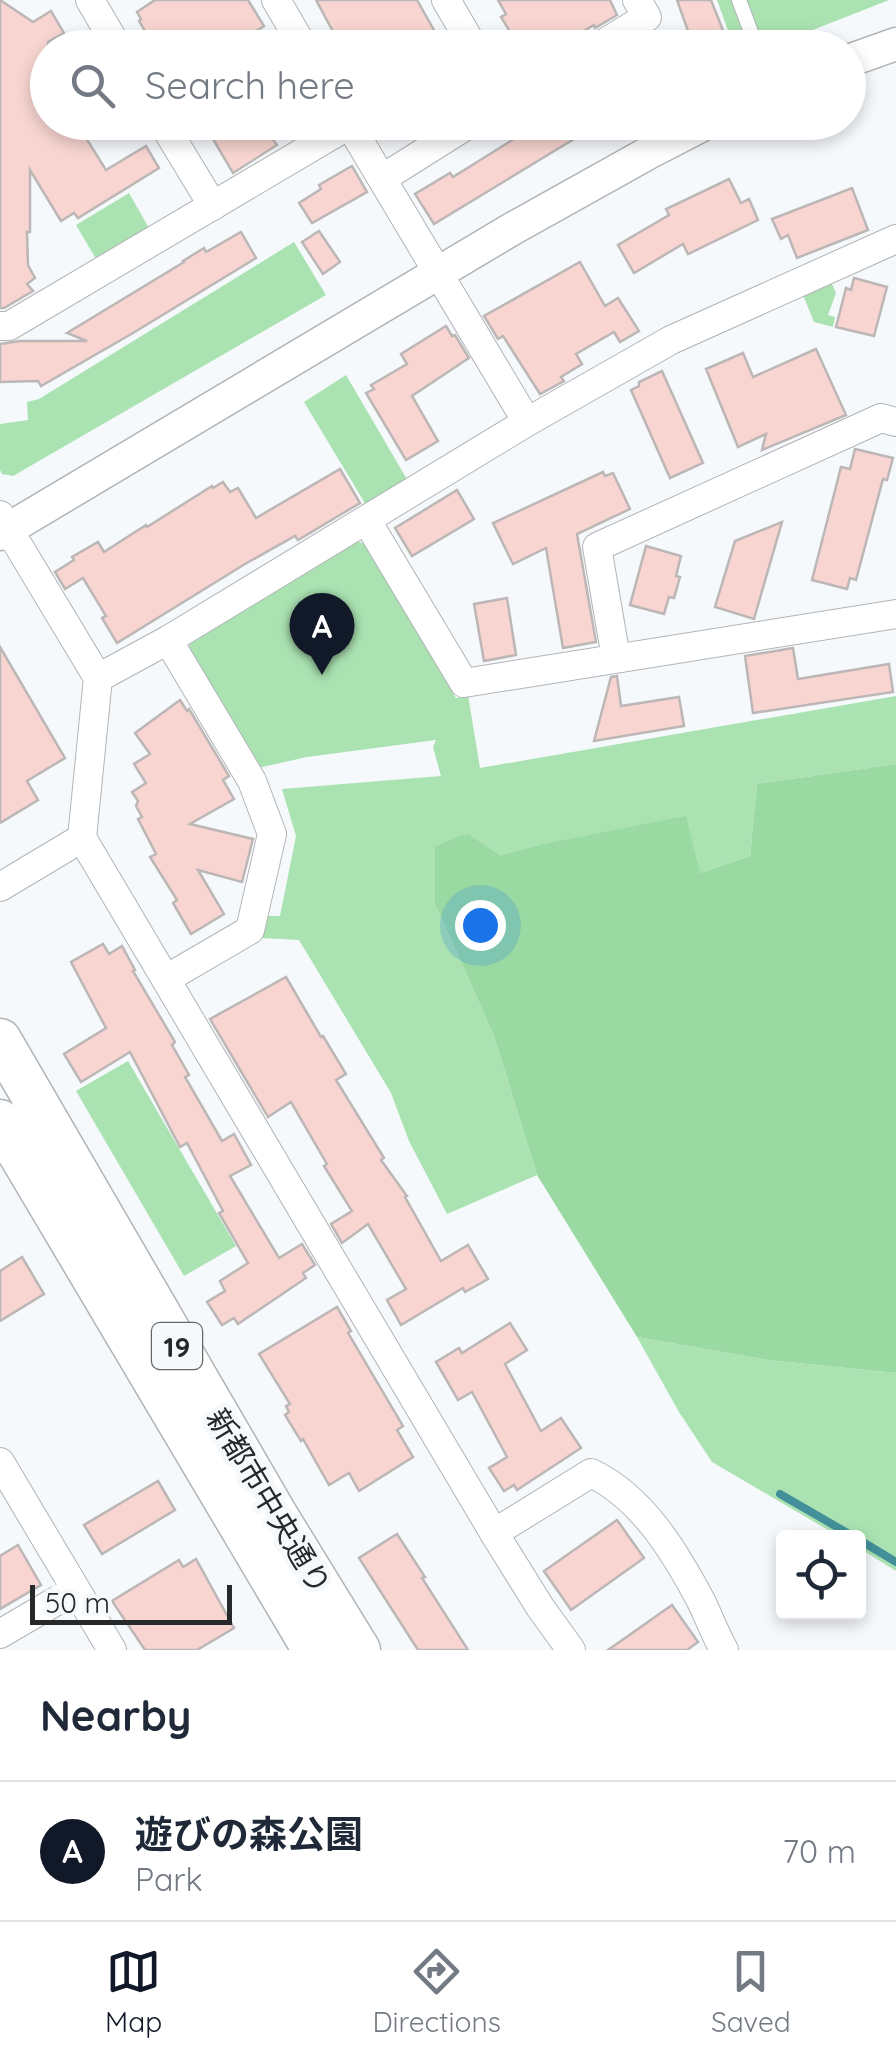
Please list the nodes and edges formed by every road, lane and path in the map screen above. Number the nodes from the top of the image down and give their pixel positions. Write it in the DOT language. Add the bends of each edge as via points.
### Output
graph roads {
  1 [pos="90,0"];
  2 [pos="276,0"];
  3 [pos="446,0"];
  4 [pos="637,0"];
  5 [pos="739,0"];
  6 [pos="108,30"];
  7 [pos="294,30"];
  8 [pos="464,30"];
  9 [pos="625,30"];
  10 [pos="751,30"];
  11 [pos="896,44"];
  12 [pos="866,55"];
  13 [pos="173,140"];
  14 [pos="322,140"];
  15 [pos="359,140"];
  16 [pos="443,140"];
  17 [pos="674,140"];
  18 [pos="382,178"];
  19 [pos="213,206"];
  20 [pos="896,239"];
  21 [pos="438,273"];
  22 [pos="0,326"];
  23 [pos="527,422"];
  24 [pos="896,422"];
  25 [pos="368,520"];
  26 [pos="3,526"];
  27 [pos="896,614"];
  28 [pos="168,640"];
  29 [pos="616,658"];
  30 [pos="98,678"];
  31 [pos="82,838"];
  32 [pos="0,887"];
  33 [pos="166,979"];
  34 [pos="0,1040"];
  35 [pos="0,1121"];
  36 [pos="0,1462"];
  37 [pos="494,1533"];
  38 [pos="75,1590"];
  39 [pos="0,1634"];
  40 [pos="112,1650"];
  41 [pos="314,1650"];
  42 [pos="359,1650"];
  43 [pos="571,1650"];
  44 [pos="724,1650"];
  1 -- 6 [label="street"];
  2 -- 7 [label="street"];
  3 -- 8 [label="street"];
  4 -- 9 [label="street" via="647,16"];
  5 -- 10 [label="lane"];
  11 -- 12 [label="street"];
  13 -- 19 [label="street"];
  14 -- 19 [label="street"];
  15 -- 18 [label="street"];
  16 -- 18 [label="street"];
  17 -- 21 [label="street"];
  18 -- 21 [label="street"];
  19 -- 22 [label="street"];
  20 -- 23 [label="street" via="671,340"];
  21 -- 23 [label="street"];
  21 -- 26 [label="street"];
  23 -- 25 [label="street"];
  24 -- 29 [label="street" via="882,418 597,547"];
  25 -- 28 [label="street"];
  25 -- 29 [label="street" via="464,683"];
  26 -- 30 [label="street"];
  27 -- 29 [label="street"];
  28 -- 30 [label="street"];
  28 -- 33 [label="street" via="252,781 272,834 250,930"];
  30 -- 31 [label="street"];
  31 -- 32 [label="street"];
  31 -- 33 [label="street"];
  33 -- 37 [label="street"];
  34 -- 42 [label="main road, 新都市中央通り / 19"];
  35 -- 41 [label="main road, 新都市中央通り / 19"];
  36 -- 38 [label="street"];
  37 -- 43 [label="street"];
  37 -- 44 [label="street" via="591,1473 607,1480 653,1522"];
  38 -- 39 [label="street"];
  38 -- 40 [label="street"];
}
